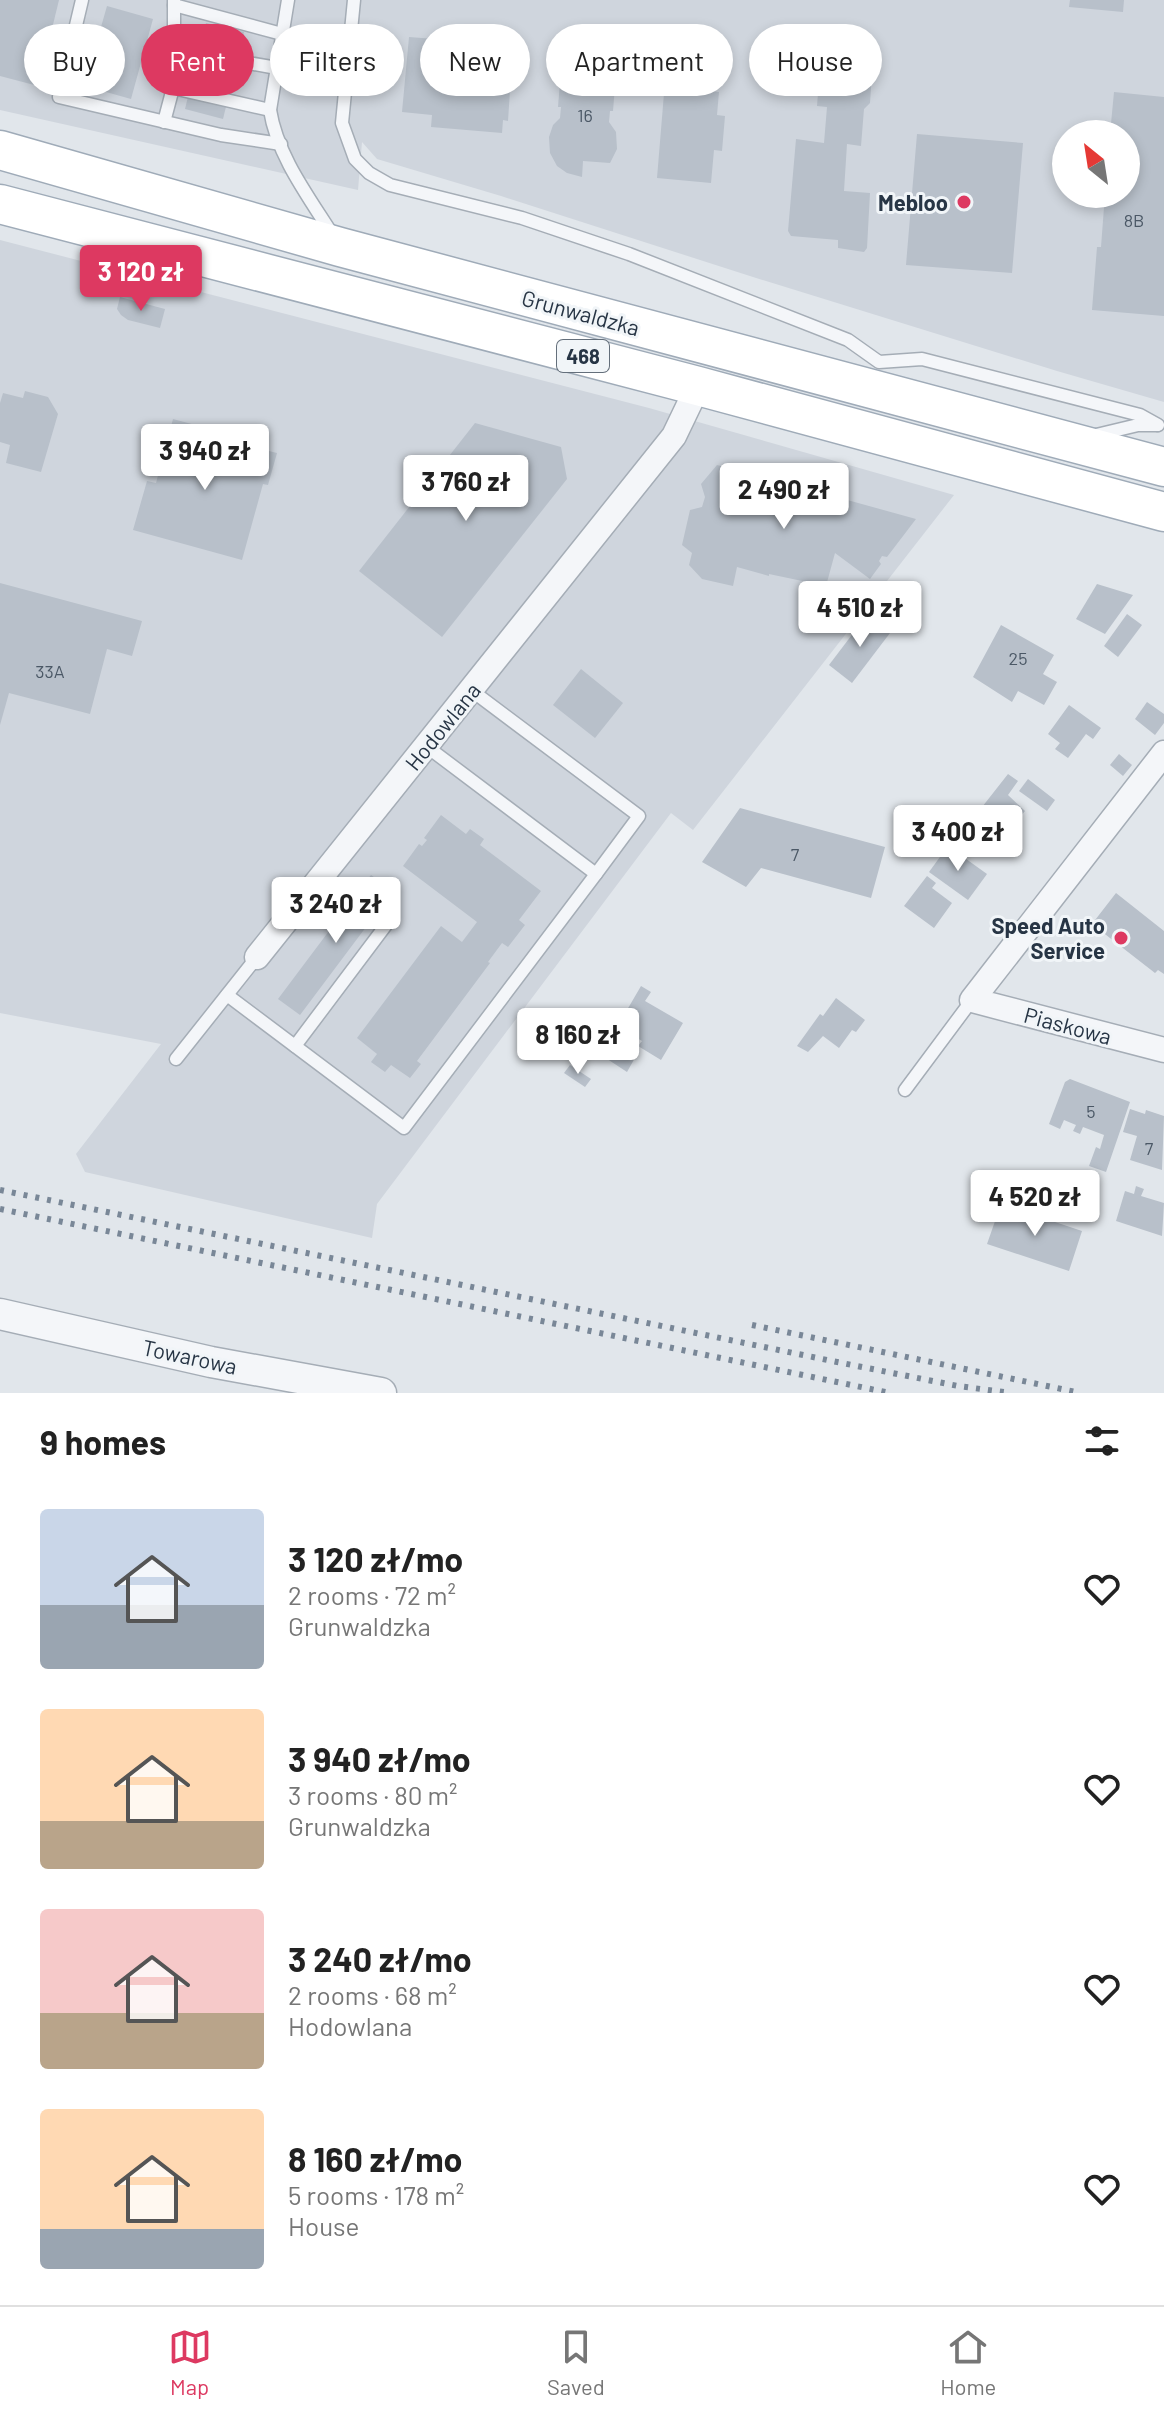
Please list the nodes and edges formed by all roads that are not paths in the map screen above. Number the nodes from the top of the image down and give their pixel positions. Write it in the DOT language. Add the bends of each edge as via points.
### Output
graph roads {
  1 [pos="82,0"];
  2 [pos="288,0"];
  3 [pos="354,0"];
  4 [pos="174,3"];
  5 [pos="174,24"];
  6 [pos="284,24"];
  7 [pos="270,31"];
  8 [pos="171,96"];
  9 [pos="208,96"];
  10 [pos="272,96"];
  11 [pos="270,110"];
  12 [pos="164,122"];
  13 [pos="281,144"];
  14 [pos="0,150"];
  15 [pos="0,204"];
  16 [pos="340,247"];
  17 [pos="876,376"];
  18 [pos="698,386"];
  19 [pos="1161,425"];
  20 [pos="1066,440"];
  21 [pos="1164,467"];
  22 [pos="1164,512"];
  23 [pos="471,690"];
  24 [pos="426,746"];
  25 [pos="1164,753"];
  26 [pos="596,874"];
  27 [pos="392,917"];
  28 [pos="257,957"];
  29 [pos="227,995"];
  30 [pos="972,1000"];
  31 [pos="295,1046"];
  32 [pos="1164,1050"];
  33 [pos="176,1059"];
  34 [pos="905,1090"];
  35 [pos="0,1314"];
  36 [pos="381,1393"];
  1 -- 12 [label="lane" via="59,97"];
  2 -- 6 [label="lane"];
  3 -- 17 [label="lane" via="342,123 355,159 369,173 390,185 522,218 629,254 848,340"];
  4 -- 5 [label="lane"];
  4 -- 7 [label="lane"];
  8 -- 12 [label="lane"];
  9 -- 11 [label="lane"];
  10 -- 11 [label="lane"];
  11 -- 13 [label="lane"];
  12 -- 13 [label="lane"];
  13 -- 16 [label="lane"];
  14 -- 16 [label="main road, Grunwaldzka / 468"];
  15 -- 18 [label="main road, Grunwaldzka / 468"];
  16 -- 17 [label="main road, Grunwaldzka / 468"];
  17 -- 19 [label="lane" via="922,359 1140,415"];
  17 -- 20 [label="main road, Grunwaldzka / 468"];
  18 -- 22 [label="main road, Grunwaldzka / 468"];
  18 -- 23 [label="street, Hodowlana" via="674,436"];
  19 -- 20 [label="lane"];
  20 -- 21 [label="main road, Grunwaldzka / 468"];
  23 -- 24 [label="street, Hodowlana"];
  23 -- 26 [label="lane" via="639,816"];
  24 -- 26 [label="lane"];
  24 -- 28 [label="street, Hodowlana"];
  25 -- 30 [label="street"];
  26 -- 31 [label="lane" via="404,1128"];
  27 -- 31 [label="lane"];
  28 -- 29 [label="lane, Hodowlana"];
  29 -- 31 [label="lane"];
  29 -- 33 [label="lane, Hodowlana"];
  30 -- 32 [label="street, Piaskowa"];
  30 -- 34 [label="lane"];
  35 -- 36 [label="street, Towarowa" via="211,1362"];
}
